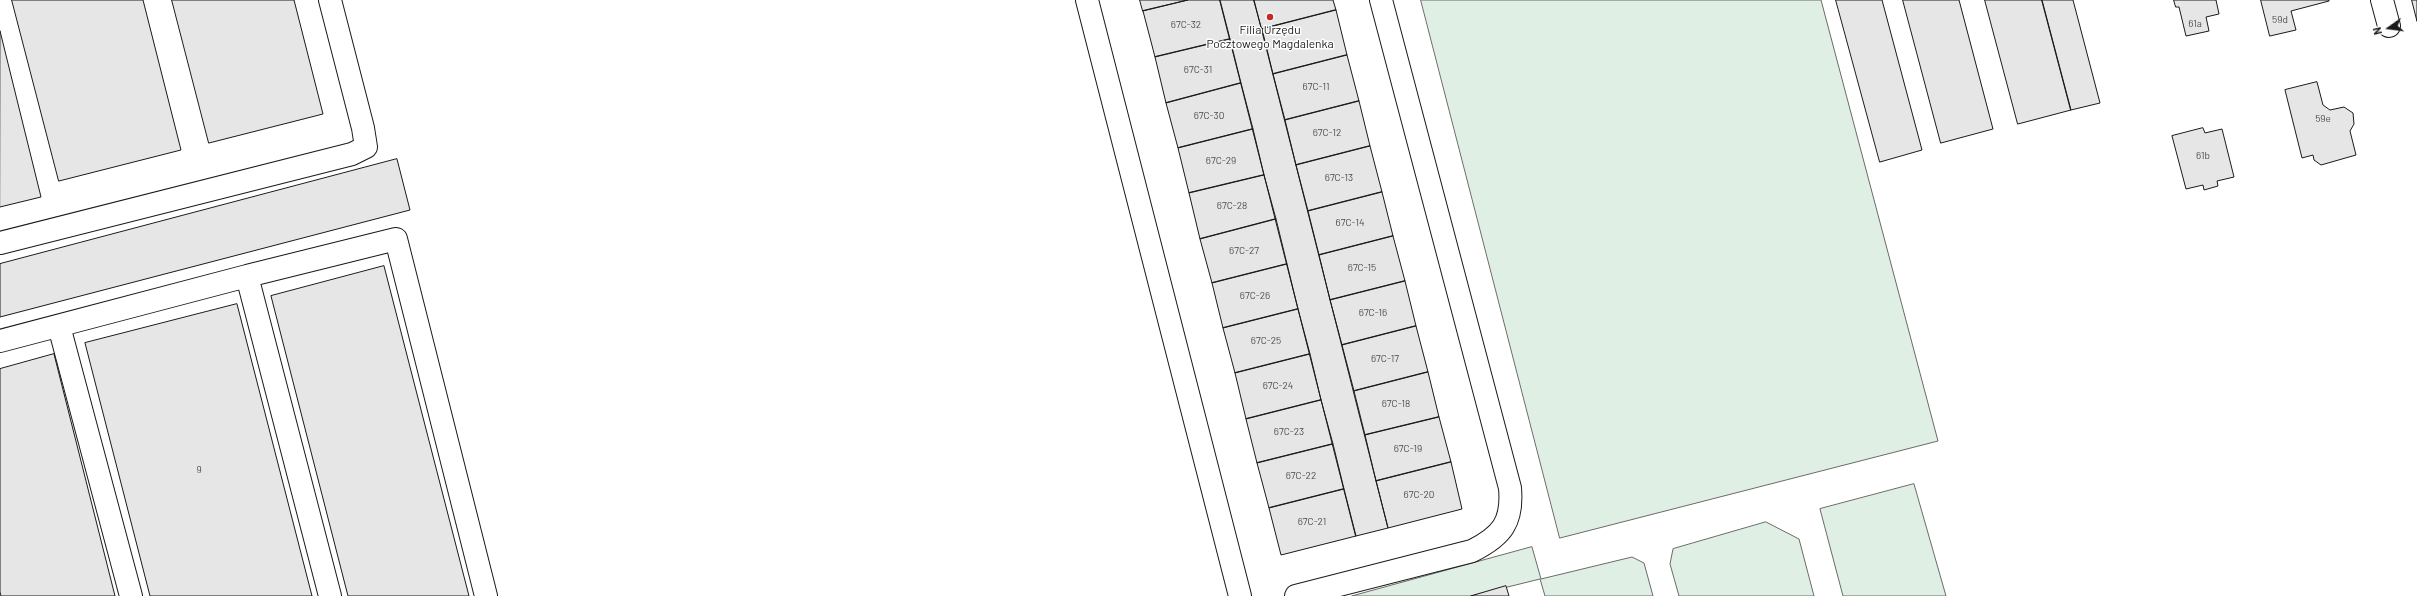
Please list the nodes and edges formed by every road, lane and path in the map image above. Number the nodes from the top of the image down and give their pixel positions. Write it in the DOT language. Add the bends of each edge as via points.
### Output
graph roads {
  1 [pos="330,0"];
  2 [pos="1087,0"];
  3 [pos="1381,0"];
  4 [pos="2382,0"];
  5 [pos="2389,26"];
  6 [pos="0,243"];
  7 [pos="247,276"];
  8 [pos="59,326"];
  9 [pos="0,341"];
  10 [pos="131,596"];
  11 [pos="330,596"];
  12 [pos="486,596"];
  13 [pos="1240,596"];
  14 [pos="1296,596"];
  1 -- 6 [label="lane" via="366,147 352,154"];
  2 -- 13 [label="lane"];
  3 -- 14 [label="lane" via="1510,488 1512,506 1507,522 1500,532 1489,542 1472,551"];
  4 -- 5 [label="lane"];
  7 -- 8 [label="lane"];
  7 -- 11 [label="lane"];
  7 -- 12 [label="lane" via="396,239"];
  8 -- 9 [label="lane"];
  8 -- 10 [label="lane"];
}
